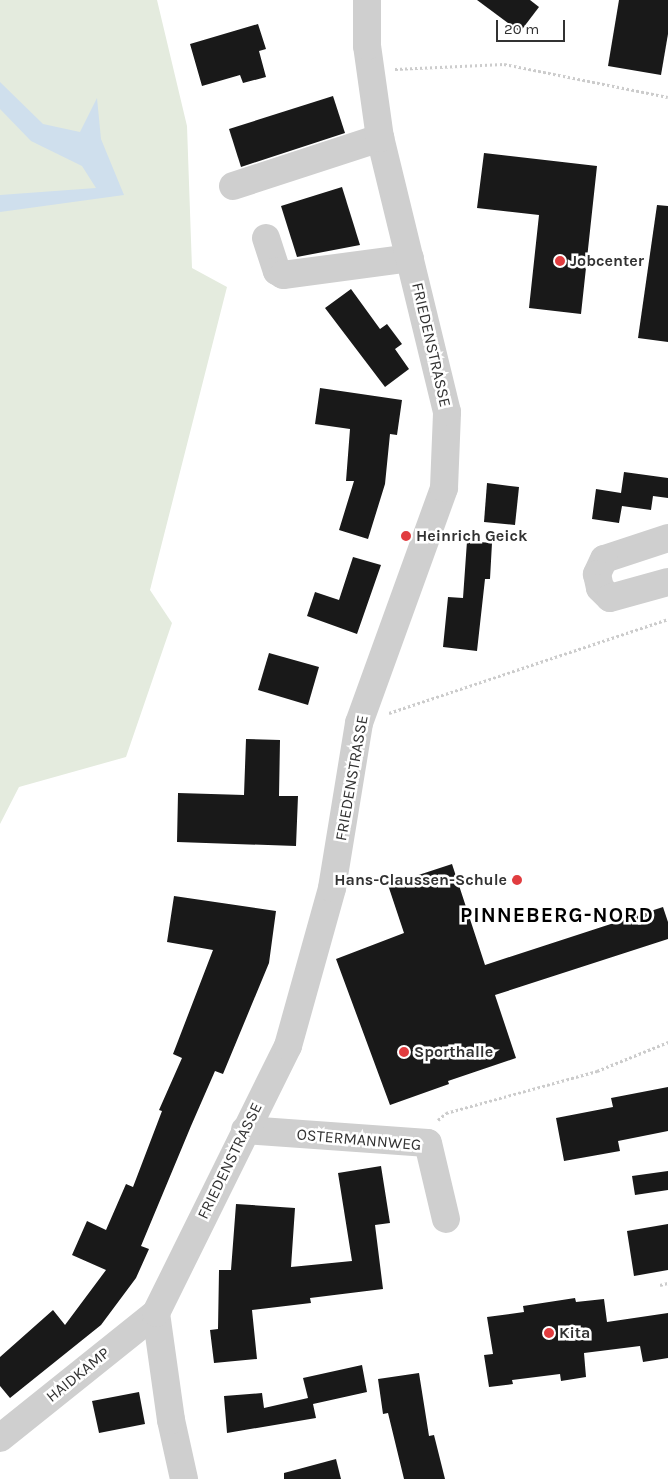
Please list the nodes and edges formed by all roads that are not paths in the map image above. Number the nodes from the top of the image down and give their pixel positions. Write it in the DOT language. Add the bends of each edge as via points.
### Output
graph roads {
  1 [pos="367,0"];
  2 [pos="380,138"];
  3 [pos="233,186"];
  4 [pos="266,238"];
  5 [pos="410,258"];
  6 [pos="668,538"];
  7 [pos="668,582"];
  8 [pos="245,1130"];
  9 [pos="446,1219"];
  10 [pos="156,1313"];
  11 [pos="0,1438"];
  12 [pos="184,1479"];
  1 -- 2 [label="street, FRIEDENSTRASSE" via="370,70"];
  2 -- 3 [label="street"];
  2 -- 5 [label="street, FRIEDENSTRASSE"];
  4 -- 5 [label="street" via="277,271 283,275"];
  5 -- 8 [label="street, FRIEDENSTRASSE" via="447,412 444,488 359,723 332,888 288,1046"];
  6 -- 7 [label="street" via="604,559 597,574 600,588 610,598"];
  8 -- 9 [label="street, OSTERMANNWEG" via="428,1143"];
  8 -- 10 [label="street, FRIEDENSTRASSE"];
  10 -- 11 [label="street, HAIDKAMP"];
  10 -- 12 [label="street" via="171,1420"];
}
